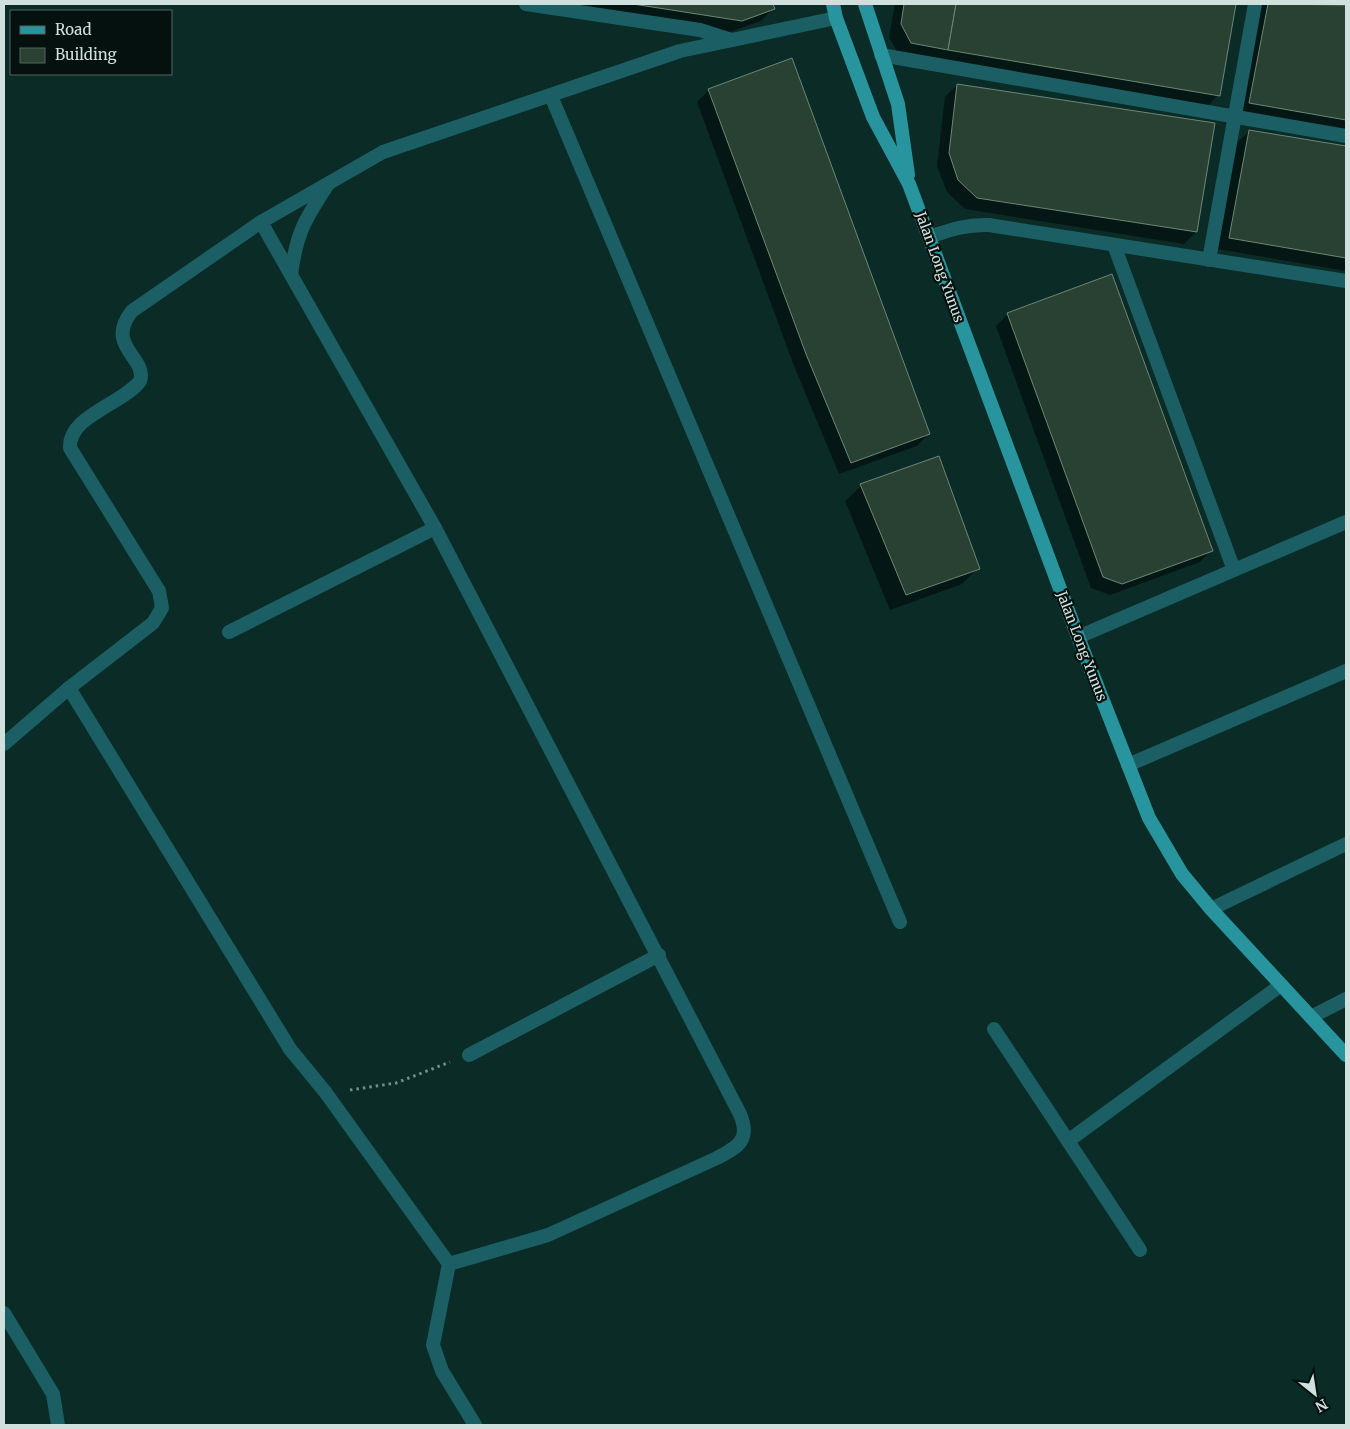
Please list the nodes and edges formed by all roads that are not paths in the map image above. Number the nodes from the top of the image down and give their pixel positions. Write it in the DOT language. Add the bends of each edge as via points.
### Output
graph roads {
  1 [pos="526,4"];
  2 [pos="833,4"];
  3 [pos="865,4"];
  4 [pos="1255,4"];
  5 [pos="836,18"];
  6 [pos="731,40"];
  7 [pos="881,55"];
  8 [pos="551,96"];
  9 [pos="1235,116"];
  10 [pos="1346,136"];
  11 [pos="330,181"];
  12 [pos="909,184"];
  13 [pos="261,222"];
  14 [pos="929,237"];
  15 [pos="1114,246"];
  16 [pos="1209,260"];
  17 [pos="291,274"];
  18 [pos="1346,282"];
  19 [pos="1346,522"];
  20 [pos="435,528"];
  21 [pos="1234,570"];
  22 [pos="229,632"];
  23 [pos="1078,637"];
  24 [pos="1346,672"];
  25 [pos="69,688"];
  26 [pos="4,744"];
  27 [pos="1128,765"];
  28 [pos="1346,844"];
  29 [pos="1211,910"];
  30 [pos="900,922"];
  31 [pos="659,955"];
  32 [pos="1281,985"];
  33 [pos="1346,1000"];
  34 [pos="1311,1018"];
  35 [pos="994,1029"];
  36 [pos="469,1055"];
  37 [pos="1346,1055"];
  38 [pos="1068,1142"];
  39 [pos="1140,1250"];
  40 [pos="449,1264"];
  41 [pos="4,1313"];
  42 [pos="58,1425"];
  43 [pos="475,1425"];
  1 -- 6 [label="street" via="700,30"];
  2 -- 5 [label="main road, Jalan Long Yunus"];
  3 -- 7 [label="main road, Jalan Long Yunus"];
  4 -- 9 [label="street"];
  5 -- 6 [label="street"];
  5 -- 12 [label="main road, Jalan Long Yunus" via="872,117"];
  6 -- 8 [label="street" via="680,51"];
  7 -- 9 [label="street"];
  7 -- 12 [label="main road, Jalan Long Yunus" via="898,104"];
  8 -- 11 [label="street" via="383,152"];
  8 -- 30 [label="street"];
  9 -- 10 [label="street"];
  9 -- 16 [label="street"];
  11 -- 13 [label="street"];
  11 -- 17 [label="street" via="304,220 297,238"];
  12 -- 14 [label="main road, Jalan Long Yunus"];
  13 -- 17 [label="street"];
  13 -- 25 [label="street" via="132,311 123,322 122,334 140,372 140,382 72,432 70,440 74,455 162,600 154,623"];
  14 -- 15 [label="street" via="956,228 989,225"];
  14 -- 23 [label="main road, Jalan Long Yunus"];
  15 -- 16 [label="street"];
  15 -- 21 [label="street"];
  16 -- 18 [label="street"];
  17 -- 20 [label="street"];
  19 -- 21 [label="street"];
  20 -- 22 [label="street"];
  20 -- 31 [label="street"];
  21 -- 23 [label="street"];
  23 -- 27 [label="main road, Jalan Long Yunus"];
  24 -- 27 [label="street"];
  25 -- 26 [label="street"];
  25 -- 40 [label="street" via="290,1050 326,1093"];
  27 -- 29 [label="main road, Jalan Long Yunus" via="1149,818 1182,874"];
  28 -- 29 [label="street"];
  29 -- 32 [label="main road, Jalan Long Yunus"];
  31 -- 36 [label="street"];
  31 -- 40 [label="street" via="740,1114 745,1129 739,1144 717,1158 548,1235"];
  32 -- 34 [label="main road, Jalan Long Yunus"];
  32 -- 38 [label="street"];
  33 -- 34 [label="street"];
  34 -- 37 [label="main road, Jalan Long Yunus"];
  35 -- 38 [label="street"];
  38 -- 39 [label="street"];
  40 -- 43 [label="street" via="433,1344 442,1371"];
  41 -- 42 [label="street" via="52,1394"];
}
